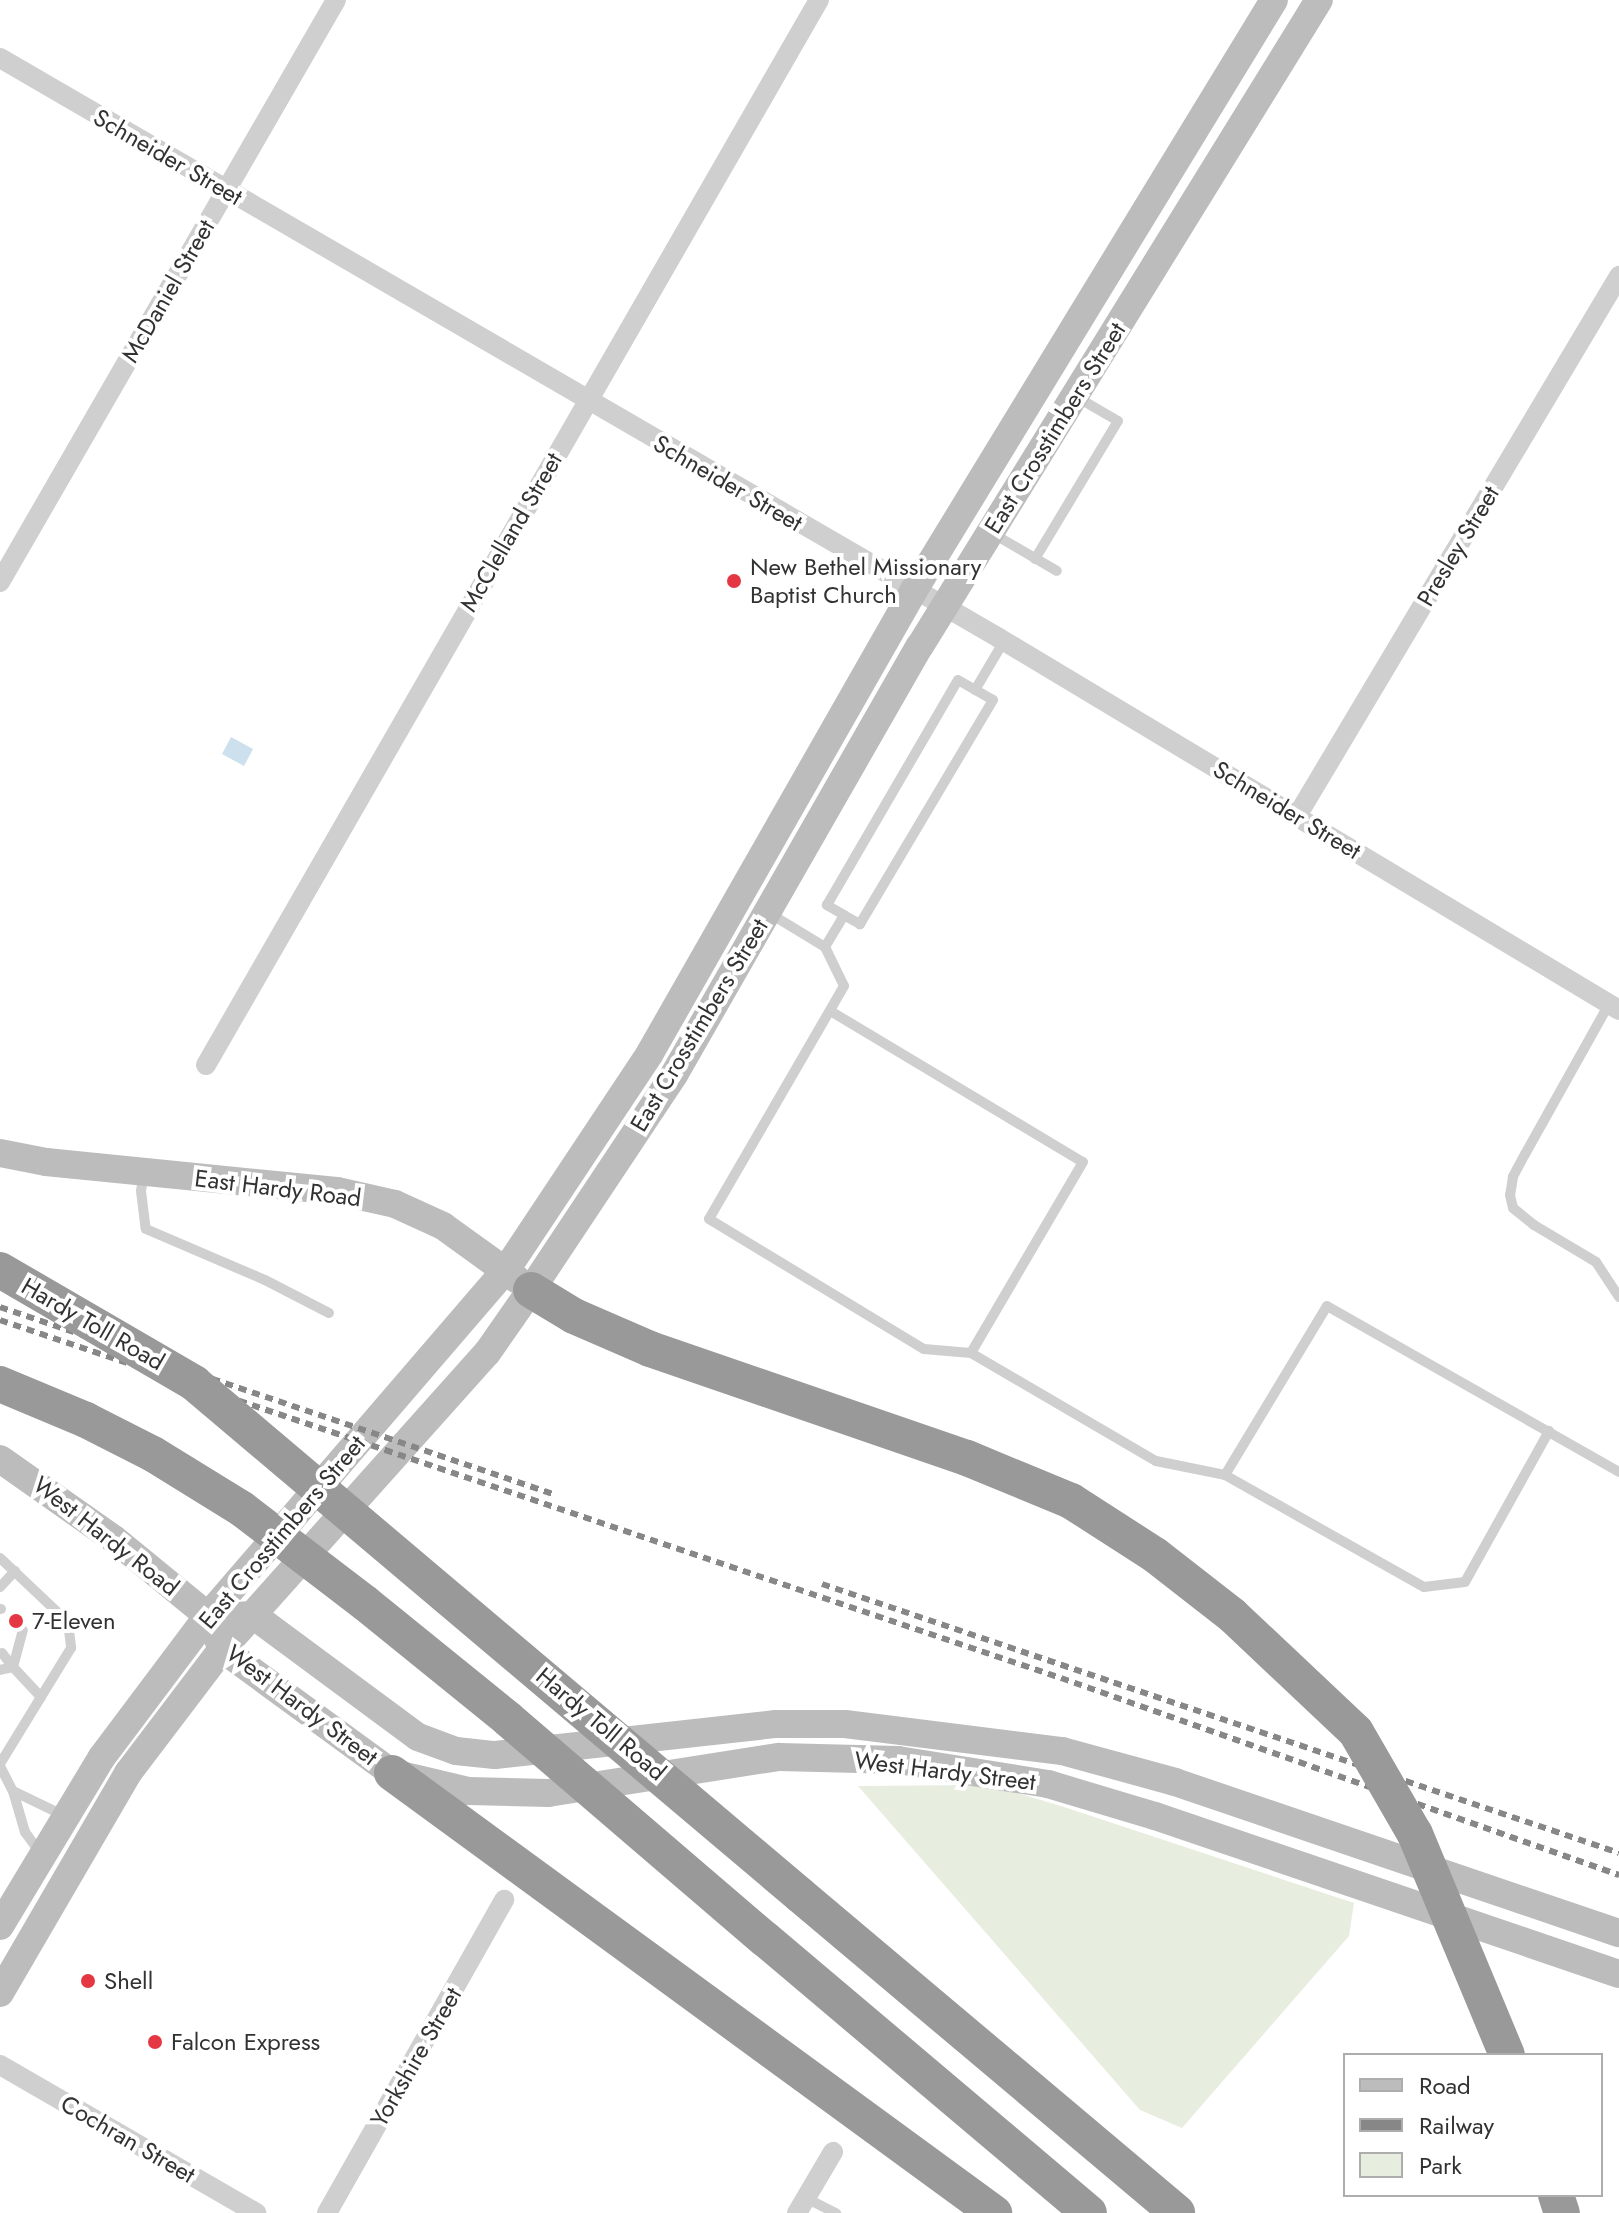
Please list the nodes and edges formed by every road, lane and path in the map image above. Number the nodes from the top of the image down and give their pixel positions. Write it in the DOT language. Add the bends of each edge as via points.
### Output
graph roads {
  1 [pos="336,0"];
  2 [pos="819,0"];
  3 [pos="1274,0"];
  4 [pos="1319,0"];
  5 [pos="1240,56"];
  6 [pos="0,58"];
  7 [pos="1273,76"];
  8 [pos="226,191"];
  9 [pos="1619,276"];
  10 [pos="1041,380"];
  11 [pos="1074,398"];
  12 [pos="586,400"];
  13 [pos="991,532"];
  14 [pos="1035,559"];
  15 [pos="1057,571"];
  16 [pos="0,582"];
  17 [pos="914,590"];
  18 [pos="944,607"];
  19 [pos="1004,641"];
  20 [pos="975,690"];
  21 [pos="1297,816"];
  22 [pos="739,899"];
  23 [pos="767,912"];
  24 [pos="844,915"];
  25 [pos="825,947"];
  26 [pos="1614,1007"];
  27 [pos="832,1012"];
  28 [pos="650,1053"];
  29 [pos="206,1065"];
  30 [pos="675,1073"];
  31 [pos="0,1153"];
  32 [pos="145,1173"];
  33 [pos="0,1270"];
  34 [pos="518,1280"];
  35 [pos="1619,1297"];
  36 [pos="329,1313"];
  37 [pos="971,1353"];
  38 [pos="0,1384"];
  39 [pos="1549,1431"];
  40 [pos="0,1459"];
  41 [pos="1619,1472"];
  42 [pos="1225,1475"];
  43 [pos="0,1558"];
  44 [pos="15,1571"];
  45 [pos="0,1587"];
  46 [pos="253,1615"];
  47 [pos="208,1616"];
  48 [pos="23,1630"];
  49 [pos="222,1649"];
  50 [pos="2,1653"];
  51 [pos="13,1667"];
  52 [pos="0,1670"];
  53 [pos="41,1697"];
  54 [pos="0,1765"];
  55 [pos="392,1773"];
  56 [pos="13,1791"];
  57 [pos="63,1820"];
  58 [pos="88,1845"];
  59 [pos="42,1856"];
  60 [pos="504,1900"];
  61 [pos="0,1926"];
  62 [pos="1619,1933"];
  63 [pos="1618,1969"];
  64 [pos="0,1993"];
  65 [pos="1506,2053"];
  66 [pos="0,2065"];
  67 [pos="833,2152"];
  68 [pos="802,2205"];
  69 [pos="256,2213"];
  70 [pos="327,2213"];
  71 [pos="836,2213"];
  72 [pos="994,2213"];
  73 [pos="1089,2213"];
  74 [pos="1177,2213"];
  1 -- 8 [label="street, McDaniel Street"];
  2 -- 12 [label="street, McClelland Street"];
  3 -- 5 [label="main road, East Crosstimbers Street"];
  4 -- 7 [label="main road, East Crosstimbers Street"];
  5 -- 7 [label="main road"];
  5 -- 10 [label="main road, East Crosstimbers Street"];
  6 -- 8 [label="street, Schneider Street"];
  7 -- 11 [label="main road, East Crosstimbers Street"];
  8 -- 12 [label="street, Schneider Street"];
  8 -- 16 [label="street, McDaniel Street"];
  9 -- 21 [label="street, Presley Street"];
  10 -- 11 [label="main road"];
  10 -- 17 [label="main road, East Crosstimbers Street"];
  11 -- 13 [label="main road, East Crosstimbers Street"];
  11 -- 14 [label="lane" via="1118,421"];
  12 -- 17 [label="street, Schneider Street"];
  12 -- 29 [label="street, McClelland Street"];
  13 -- 14 [label="lane"];
  13 -- 18 [label="main road, East Crosstimbers Street"];
  14 -- 15 [label="lane"];
  17 -- 18 [label="street, Schneider Street"];
  17 -- 22 [label="main road, East Crosstimbers Street"];
  18 -- 19 [label="street, Schneider Street"];
  18 -- 23 [label="main road, East Crosstimbers Street"];
  19 -- 20 [label="lane"];
  19 -- 21 [label="street, Schneider Street"];
  20 -- 24 [label="lane" via="993,700 860,924"];
  20 -- 24 [label="lane" via="958,680 950,693 827,905"];
  21 -- 26 [label="street, Schneider Street"];
  22 -- 23 [label="main road"];
  22 -- 28 [label="main road, East Crosstimbers Street"];
  23 -- 25 [label="lane"];
  23 -- 30 [label="main road, East Crosstimbers Street"];
  24 -- 25 [label="lane"];
  25 -- 27 [label="lane" via="844,986"];
  26 -- 35 [label="lane" via="1525,1154 1510,1195 1513,1208 1534,1225 1596,1262"];
  27 -- 37 [label="lane" via="1083,1162"];
  27 -- 37 [label="lane" via="709,1219 924,1349"];
  28 -- 30 [label="main road"];
  28 -- 34 [label="main road, East Crosstimbers Street"];
  30 -- 34 [label="main road, East Crosstimbers Street"];
  31 -- 32 [label="main road, East Hardy Road"];
  32 -- 34 [label="main road, East Hardy Road" via="284,1185 395,1204 443,1226"];
  32 -- 36 [label="lane" via="141,1191 146,1229"];
  33 -- 74 [label="highway, Hardy Toll Road, bridge" via="194,1383"];
  34 -- 46 [label="main road, East Crosstimbers Street" via="487,1353"];
  34 -- 47 [label="main road, East Crosstimbers Street"];
  34 -- 65 [label="highway, bridge" via="574,1316 650,1349 967,1458 1071,1501 1155,1555 1232,1615 1356,1732 1415,1834"];
  37 -- 42 [label="lane" via="1156,1461"];
  38 -- 73 [label="highway, bridge" via="153,1454 242,1509 508,1719"];
  39 -- 41 [label="lane"];
  39 -- 42 [label="lane" via="1465,1582 1424,1587"];
  39 -- 42 [label="lane" via="1327,1306"];
  40 -- 47 [label="main road, West Hardy Road" via="114,1539"];
  43 -- 44 [label="lane"];
  44 -- 45 [label="lane"];
  44 -- 53 [label="lane" via="68,1622 71,1648"];
  46 -- 47 [label="main road, West Hardy Street"];
  46 -- 49 [label="main road, East Crosstimbers Street"];
  46 -- 62 [label="main road, West Hardy Street" via="418,1737 456,1751 495,1755 790,1724 845,1724 1062,1751 1175,1782"];
  47 -- 49 [label="main road, West Hardy Street"];
  47 -- 57 [label="main road, East Crosstimbers Street" via="102,1757"];
  48 -- 51 [label="lane"];
  49 -- 55 [label="main road, West Hardy Street"];
  49 -- 58 [label="main road, East Crosstimbers Street" via="128,1773"];
  50 -- 51 [label="lane"];
  51 -- 52 [label="lane"];
  51 -- 53 [label="lane"];
  53 -- 54 [label="lane"];
  54 -- 56 [label="lane"];
  55 -- 63 [label="main road, West Hardy Street" via="469,1791 548,1793 779,1757 898,1760 1048,1784"];
  55 -- 72 [label="highway"];
  56 -- 57 [label="lane"];
  56 -- 59 [label="lane" via="25,1832"];
  57 -- 58 [label="main road"];
  57 -- 59 [label="main road, East Crosstimbers Street"];
  58 -- 64 [label="main road, East Crosstimbers Street"];
  59 -- 61 [label="main road, East Crosstimbers Street"];
  60 -- 70 [label="street, Yorkshire Street"];
  66 -- 69 [label="street, Cochran Street"];
  67 -- 68 [label="street"];
  68 -- 71 [label="lane"];
}
